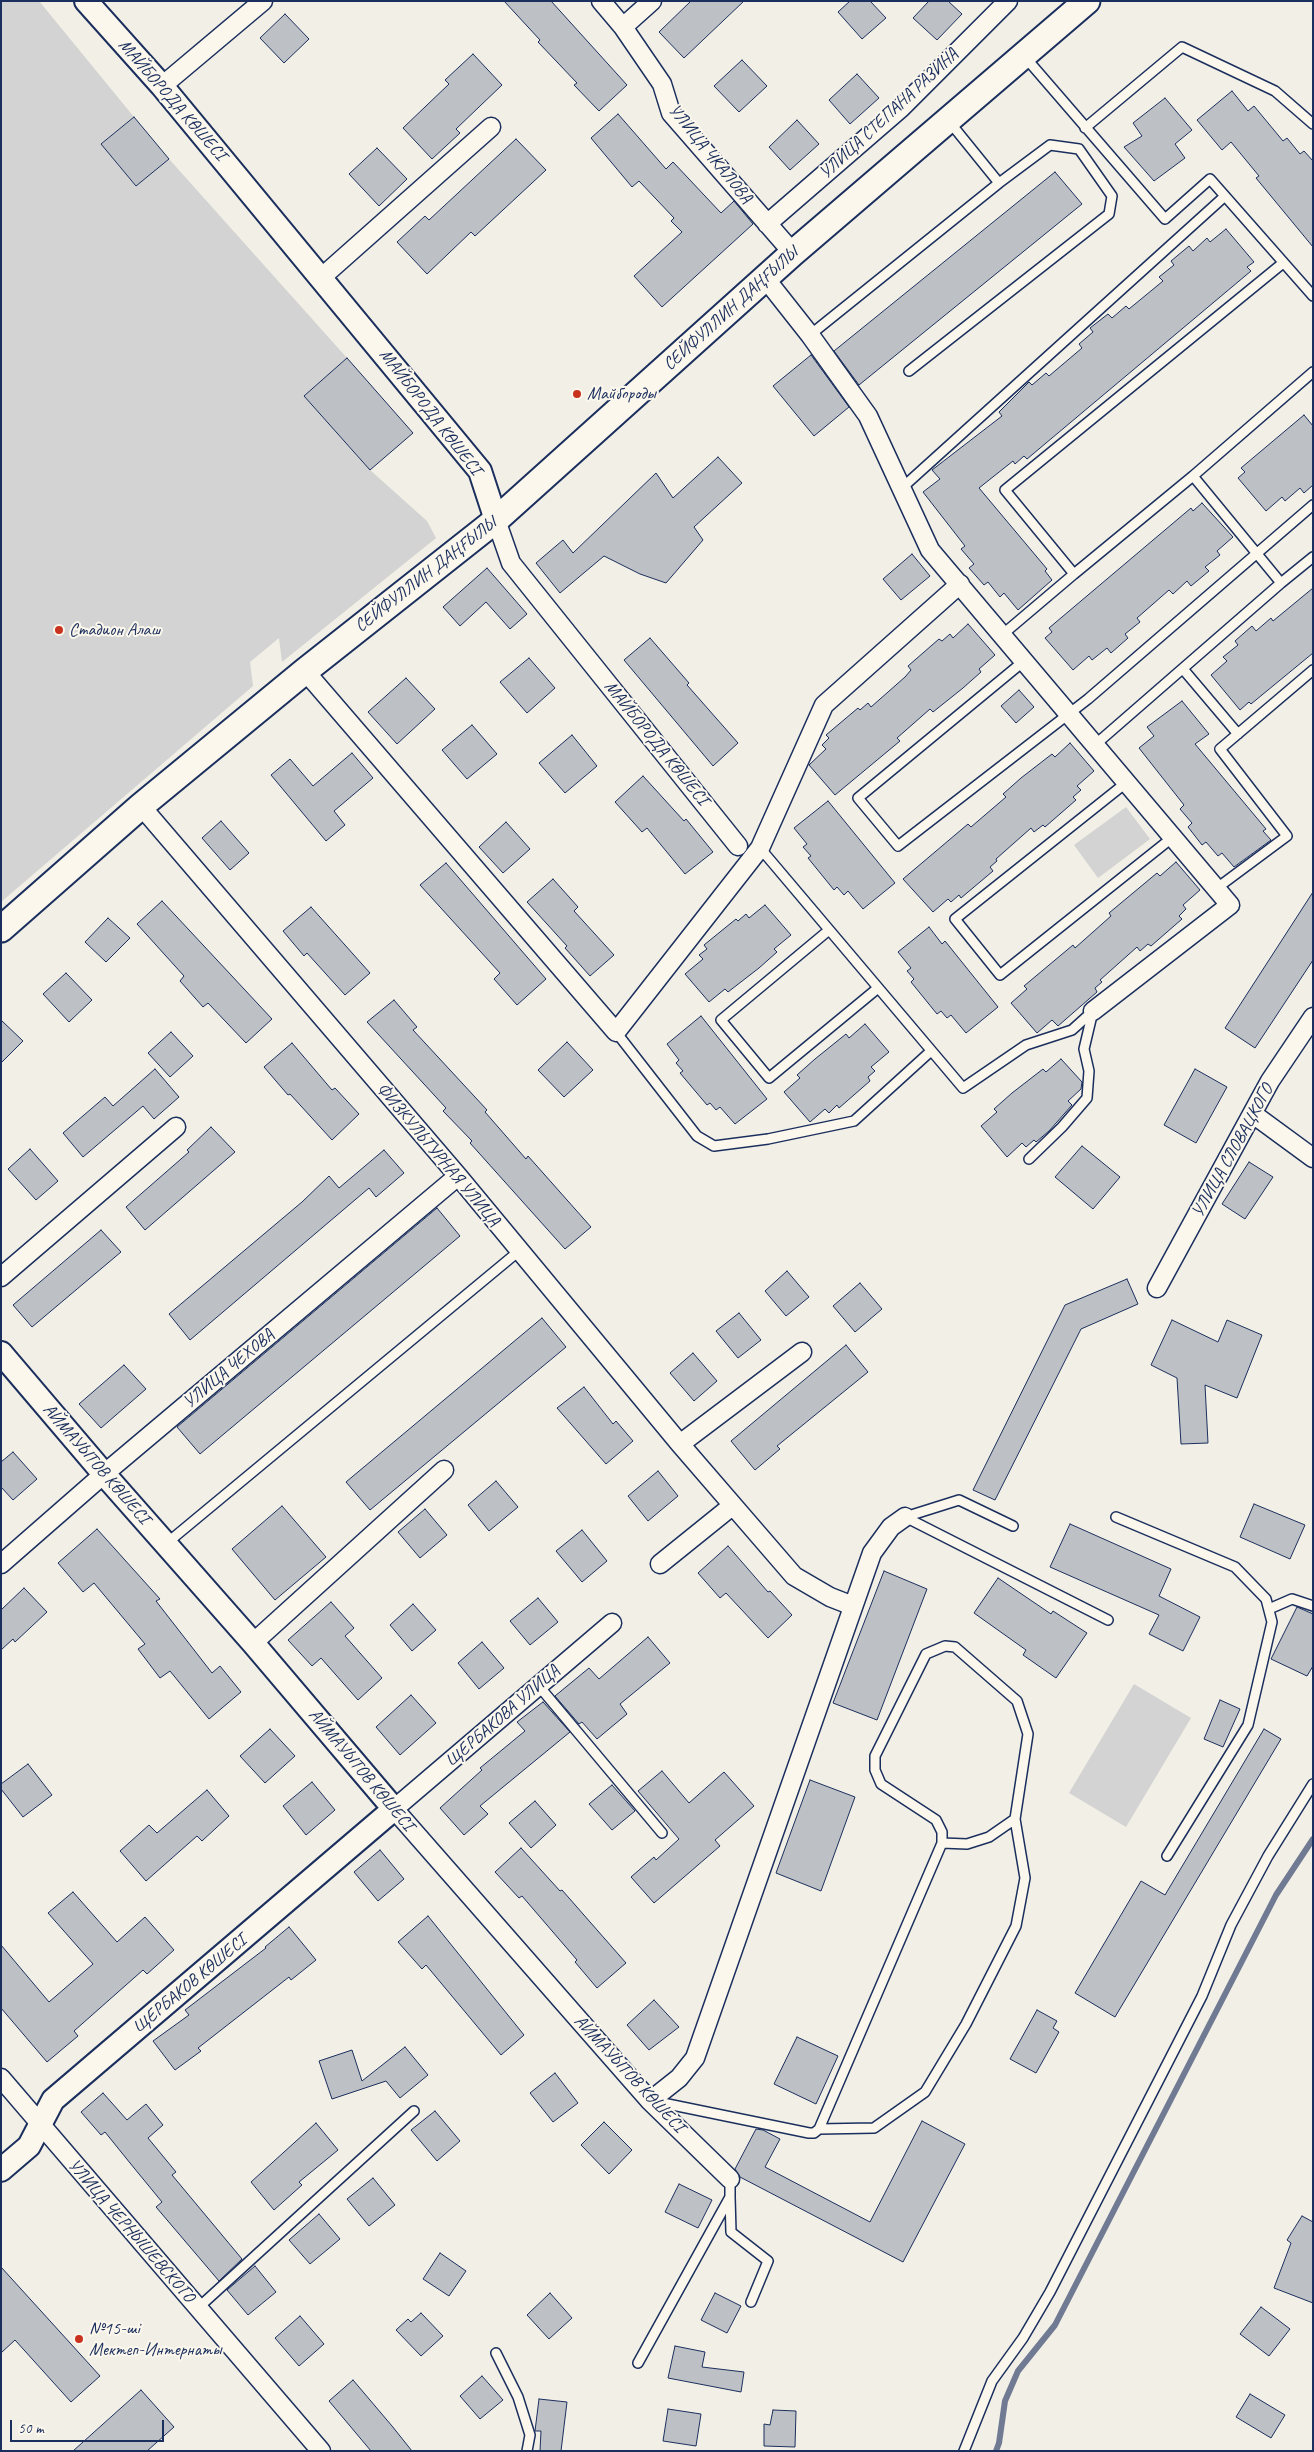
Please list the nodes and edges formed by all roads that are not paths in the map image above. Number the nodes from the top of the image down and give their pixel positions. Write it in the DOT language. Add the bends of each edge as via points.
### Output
graph roads {
  1 [pos="86,1"];
  2 [pos="263,1"];
  3 [pos="601,1"];
  4 [pos="652,1"];
  5 [pos="1008,1"];
  6 [pos="1087,1"];
  7 [pos="623,27"];
  8 [pos="1024,56"];
  9 [pos="162,86"];
  10 [pos="948,120"];
  11 [pos="1313,124"];
  12 [pos="491,127"];
  13 [pos="1085,128"];
  14 [pos="999,183"];
  15 [pos="1225,196"];
  16 [pos="768,224"];
  17 [pos="793,253"];
  18 [pos="1283,263"];
  19 [pos="322,277"];
  20 [pos="765,278"];
  21 [pos="1313,296"];
  22 [pos="810,335"];
  23 [pos="909,371"];
  24 [pos="1313,372"];
  25 [pos="1193,476"];
  26 [pos="903,487"];
  27 [pos="1313,505"];
  28 [pos="496,520"];
  29 [pos="1258,553"];
  30 [pos="1313,557"];
  31 [pos="1074,574"];
  32 [pos="1281,583"];
  33 [pos="960,584"];
  34 [pos="1002,635"];
  35 [pos="1024,661"];
  36 [pos="1182,669"];
  37 [pos="1313,670"];
  38 [pos="305,672"];
  39 [pos="1069,714"];
  40 [pos="1238,734"];
  41 [pos="1096,744"];
  42 [pos="1127,782"];
  43 [pos="141,806"];
  44 [pos="1173,837"];
  45 [pos="738,846"];
  46 [pos="760,848"];
  47 [pos="1217,888"];
  48 [pos="1,929"];
  49 [pos="829,930"];
  50 [pos="878,988"];
  51 [pos="1093,1011"];
  52 [pos="1313,1017"];
  53 [pos="616,1032"];
  54 [pos="932,1051"];
  55 [pos="1253,1114"];
  56 [pos="176,1127"];
  57 [pos="1313,1158"];
  58 [pos="1029,1159"];
  59 [pos="458,1176"];
  60 [pos="519,1251"];
  61 [pos="1,1277"];
  62 [pos="1157,1288"];
  63 [pos="802,1352"];
  64 [pos="1,1353"];
  65 [pos="680,1444"];
  66 [pos="444,1470"];
  67 [pos="104,1474"];
  68 [pos="732,1506"];
  69 [pos="905,1517"];
  70 [pos="1116,1517"];
  71 [pos="1013,1526"];
  72 [pos="166,1543"];
  73 [pos="1,1564"];
  74 [pos="660,1564"];
  75 [pos="853,1606"];
  76 [pos="1313,1606"];
  77 [pos="1270,1608"];
  78 [pos="1108,1620"];
  79 [pos="612,1623"];
  80 [pos="253,1643"];
  81 [pos="538,1685"];
  82 [pos="1313,1784"];
  83 [pos="394,1809"];
  84 [pos="1015,1819"];
  85 [pos="662,1833"];
  86 [pos="942,1843"];
  87 [pos="1167,1856"];
  88 [pos="1,2078"];
  89 [pos="650,2100"];
  90 [pos="414,2111"];
  91 [pos="40,2125"];
  92 [pos="819,2129"];
  93 [pos="1,2170"];
  94 [pos="730,2179"];
  95 [pos="730,2197"];
  96 [pos="751,2302"];
  97 [pos="198,2308"];
  98 [pos="496,2353"];
  99 [pos="638,2363"];
  100 [pos="321,2451"];
  101 [pos="527,2451"];
  102 [pos="964,2451"];
  1 -- 9 [label="street, МАЙБОРОДА КӨШЕСІ"];
  2 -- 9 [label="street"];
  3 -- 7 [label="street, УЛИЦА ЧКАЛОВА"];
  4 -- 7 [label="street"];
  5 -- 16 [label="street, УЛИЦА СТЕПАНА РАЗИНА" via="901,108"];
  6 -- 8 [label="main road, СЕЙФУЛЛИН ДАҢҒЫЛЫ"];
  7 -- 16 [label="street, УЛИЦА ЧКАЛОВА" via="662,84 671,113"];
  8 -- 10 [label="main road, СЕЙФУЛЛИН ДАҢҒЫЛЫ"];
  8 -- 13 [label="lane"];
  9 -- 19 [label="street, МАЙБОРОДА КӨШЕСІ"];
  10 -- 14 [label="lane"];
  10 -- 17 [label="main road, СЕЙФУЛЛИН ДАҢҒЫЛЫ"];
  11 -- 13 [label="lane" via="1275,91 1182,47"];
  12 -- 19 [label="street"];
  13 -- 15 [label="lane" via="1165,219 1210,180"];
  14 -- 22 [label="lane"];
  14 -- 23 [label="lane" via="1050,145 1079,149 1112,196 1109,214"];
  15 -- 18 [label="lane"];
  15 -- 26 [label="lane"];
  16 -- 17 [label="street, УЛИЦА ЧКАЛОВА"];
  17 -- 20 [label="main road, СЕЙФУЛЛИН ДАҢҒЫЛЫ"];
  18 -- 21 [label="lane"];
  18 -- 31 [label="lane" via="1005,490"];
  19 -- 28 [label="street, МАЙБОРОДА КӨШЕСІ" via="480,471"];
  20 -- 22 [label="street"];
  20 -- 28 [label="main road, СЕЙФУЛЛИН ДАҢҒЫЛЫ"];
  22 -- 26 [label="street" via="868,416"];
  24 -- 25 [label="lane"];
  25 -- 29 [label="lane"];
  25 -- 31 [label="lane"];
  26 -- 33 [label="street" via="930,550"];
  27 -- 29 [label="lane"];
  28 -- 38 [label="main road, СЕЙФУЛЛИН ДАҢҒЫЛЫ"];
  28 -- 45 [label="street, МАЙБОРОДА КӨШЕСІ" via="511,563"];
  29 -- 32 [label="lane"];
  29 -- 39 [label="lane"];
  30 -- 32 [label="lane"];
  31 -- 34 [label="lane"];
  32 -- 36 [label="lane"];
  33 -- 34 [label="street"];
  33 -- 46 [label="street" via="824,705"];
  34 -- 35 [label="street"];
  35 -- 39 [label="street"];
  35 -- 39 [label="lane" via="858,798 898,846"];
  36 -- 40 [label="lane"];
  36 -- 41 [label="lane"];
  37 -- 40 [label="lane"];
  38 -- 43 [label="main road, СЕЙФУЛЛИН ДАҢҒЫЛЫ"];
  38 -- 53 [label="street"];
  39 -- 41 [label="street"];
  40 -- 47 [label="lane" via="1220,749 1288,836"];
  41 -- 42 [label="street"];
  42 -- 44 [label="street"];
  42 -- 44 [label="lane" via="955,919 1000,975"];
  43 -- 48 [label="main road"];
  43 -- 59 [label="street, ФИЗКУЛЬТУРНАЯ УЛИЦА"];
  44 -- 47 [label="street"];
  46 -- 49 [label="lane"];
  46 -- 53 [label="street"];
  47 -- 51 [label="street" via="1230,905"];
  49 -- 50 [label="lane"];
  49 -- 50 [label="lane" via="720,1020 769,1078"];
  50 -- 54 [label="lane"];
  51 -- 54 [label="lane" via="1072,1030 1026,1044 963,1088"];
  51 -- 58 [label="lane" via="1084,1049 1090,1071 1087,1098"];
  52 -- 55 [label="street, УЛИЦА СЛОВАЦКОГО" via="1270,1081"];
  53 -- 54 [label="lane" via="697,1136 714,1146 768,1139 854,1121"];
  55 -- 57 [label="street"];
  55 -- 62 [label="street, УЛИЦА СЛОВАЦКОГО"];
  56 -- 61 [label="street"];
  59 -- 60 [label="street, ФИЗКУЛЬТУРНАЯ УЛИЦА"];
  59 -- 67 [label="street, УЛИЦА ЧЕХОВА"];
  60 -- 65 [label="street, ФИЗКУЛЬТУРНАЯ УЛИЦА"];
  60 -- 72 [label="lane"];
  63 -- 65 [label="street"];
  64 -- 67 [label="street, АЙМАУЫТОВ КӨШЕСІ"];
  65 -- 68 [label="street, ФИЗКУЛЬТУРНАЯ УЛИЦА"];
  66 -- 80 [label="street"];
  67 -- 72 [label="street, АЙМАУЫТОВ КӨШЕСІ"];
  67 -- 73 [label="street, УЛИЦА ЧЕХОВА"];
  68 -- 74 [label="street"];
  68 -- 75 [label="street, ФИЗКУЛЬТУРНАЯ УЛИЦА" via="794,1576"];
  69 -- 71 [label="lane" via="959,1500"];
  69 -- 75 [label="street" via="891,1527 872,1553"];
  69 -- 78 [label="lane"];
  70 -- 77 [label="lane" via="1235,1567 1266,1599"];
  72 -- 80 [label="street, АЙМАУЫТОВ КӨШЕСІ"];
  75 -- 89 [label="street" via="695,2058 679,2078"];
  76 -- 77 [label="lane" via="1292,1599"];
  77 -- 87 [label="lane" via="1272,1622 1248,1725"];
  79 -- 81 [label="street, ЩЕРБАКОВА УЛИЦА"];
  80 -- 83 [label="street, АЙМАУЫТОВ КӨШЕСІ"];
  81 -- 83 [label="street, ЩЕРБАКОВА УЛИЦА"];
  81 -- 85 [label="lane"];
  82 -- 102 [label="lane" via="1268,1856 1231,1925 1202,1996 1050,2292 992,2381"];
  83 -- 89 [label="street, АЙМАУЫТОВ КӨШЕСІ"];
  83 -- 91 [label="street, ЩЕРБАКОВ КӨШЕСІ" via="54,2100"];
  84 -- 86 [label="lane" via="989,1837 967,1844"];
  84 -- 86 [label="lane" via="1028,1734 1017,1701 955,1647 934,1649 926,1654 875,1756 875,1770 881,1784 936,1820 942,1832"];
  84 -- 92 [label="lane" via="1025,1878 1016,1926 966,2024 925,2092 874,2128"];
  86 -- 92 [label="lane"];
  88 -- 91 [label="street, УЛИЦА ЧЕРНЫШЕВСКОГО"];
  89 -- 92 [label="lane" via="808,2133"];
  89 -- 94 [label="street, АЙМАУЫТОВ КӨШЕСІ"];
  90 -- 97 [label="lane"];
  91 -- 93 [label="street, ЩЕРБАКОВ КӨШЕСІ" via="29,2146"];
  91 -- 97 [label="street, УЛИЦА ЧЕРНЫШЕВСКОГО"];
  94 -- 95 [label="lane"];
  95 -- 96 [label="lane" via="732,2232 768,2261"];
  95 -- 99 [label="lane"];
  97 -- 100 [label="street, УЛИЦА ЧЕРНЫШЕВСКОГО"];
  98 -- 101 [label="lane" via="518,2397 530,2435"];
}
